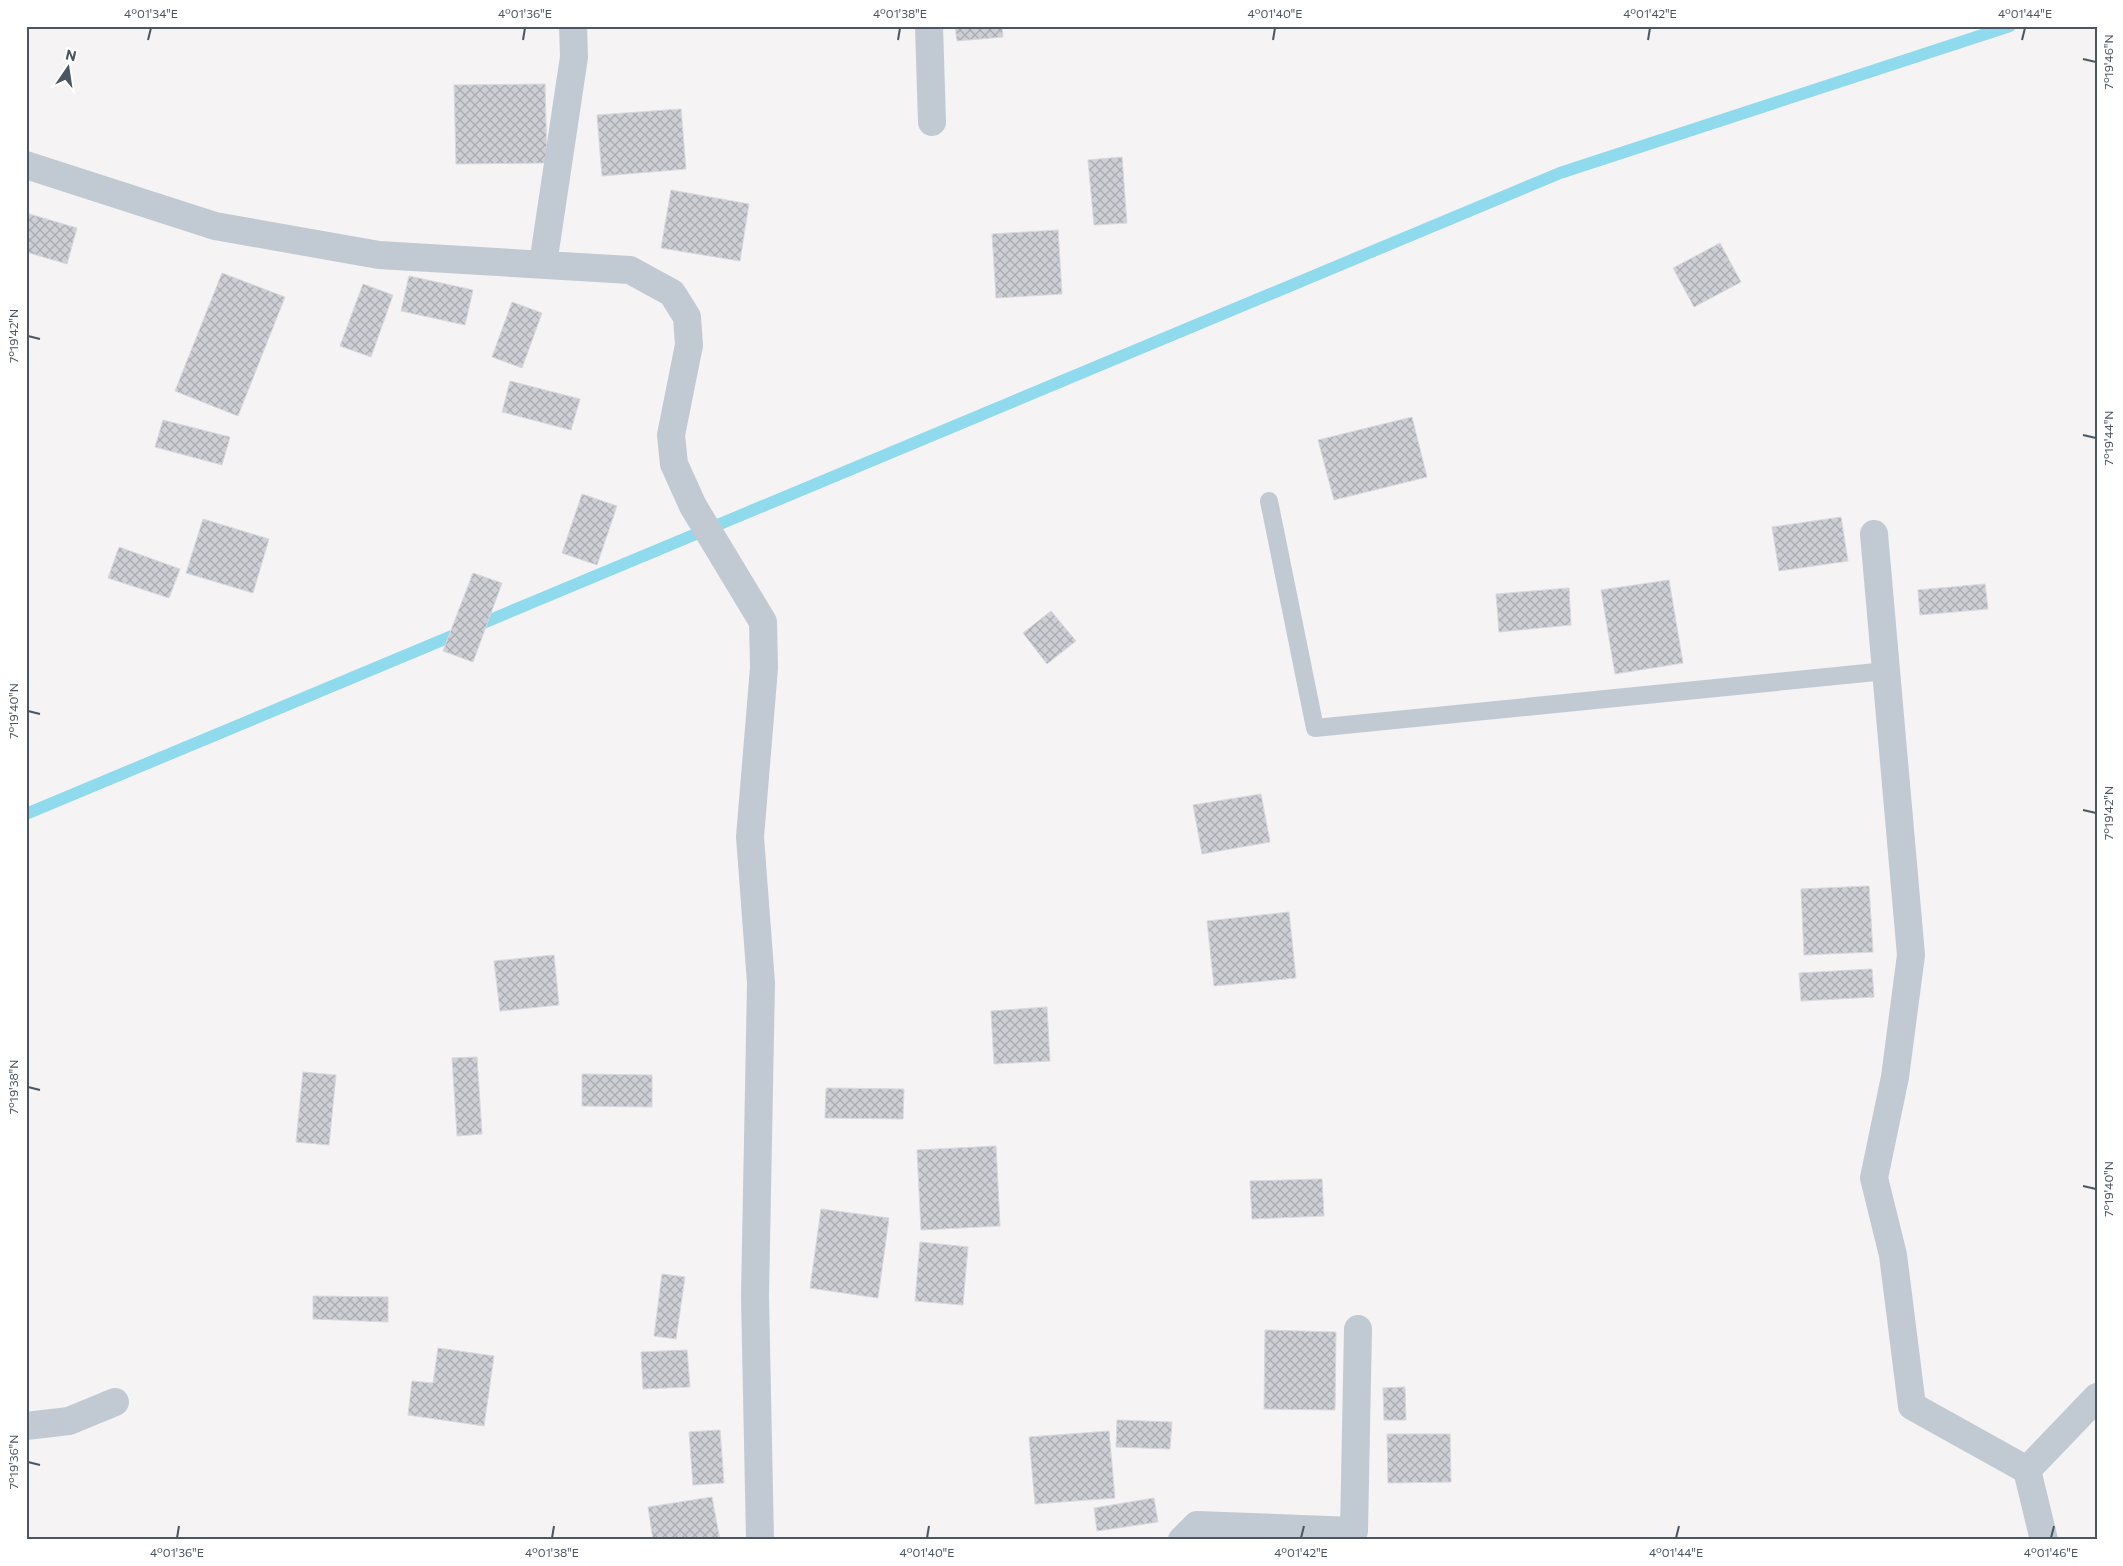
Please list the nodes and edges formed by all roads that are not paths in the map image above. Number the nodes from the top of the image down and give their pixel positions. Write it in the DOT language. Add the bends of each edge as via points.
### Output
graph roads {
  1 [pos="573,26"];
  2 [pos="929,26"];
  3 [pos="932,122"];
  4 [pos="26,165"];
  5 [pos="543,264"];
  6 [pos="1269,502"];
  7 [pos="1874,534"];
  8 [pos="1886,671"];
  9 [pos="1358,1328"];
  10 [pos="2097,1397"];
  11 [pos="115,1402"];
  12 [pos="26,1426"];
  13 [pos="2027,1470"];
  14 [pos="760,1540"];
  15 [pos="1182,1540"];
  16 [pos="2044,1540"];
  1 -- 5 [label="street" via="574,57"];
  2 -- 3 [label="street"];
  4 -- 5 [label="street" via="215,226 379,255"];
  5 -- 14 [label="street" via="630,270 672,294 687,316 689,345 670,435 674,464 693,506 763,622 764,668 750,837 761,983 755,1296"];
  6 -- 8 [label="lane" via="1315,728"];
  7 -- 8 [label="street"];
  8 -- 13 [label="street" via="1911,955 1894,1077 1874,1178 1893,1255 1912,1406"];
  9 -- 15 [label="street" via="1354,1531 1196,1524"];
  10 -- 13 [label="street"];
  11 -- 12 [label="street" via="69,1421"];
  13 -- 16 [label="street"];
}
